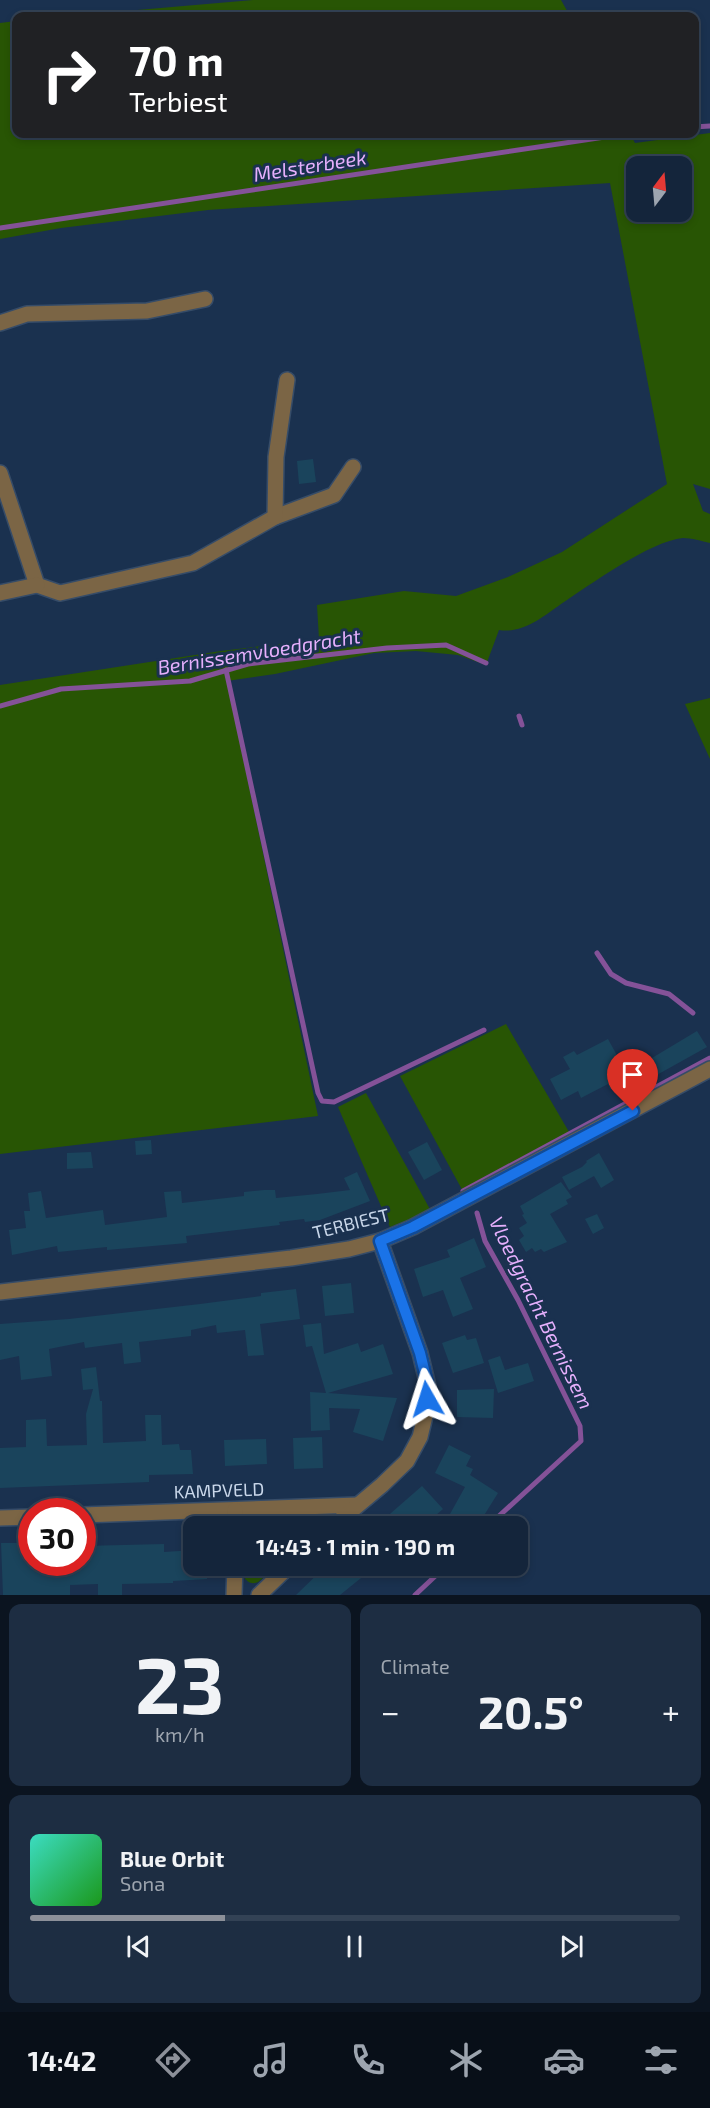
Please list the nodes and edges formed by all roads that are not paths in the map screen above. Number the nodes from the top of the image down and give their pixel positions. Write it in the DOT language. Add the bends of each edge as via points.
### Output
graph roads {
  1 [pos="205,299"];
  2 [pos="0,323"];
  3 [pos="287,380"];
  4 [pos="353,467"];
  5 [pos="0,473"];
  6 [pos="275,518"];
  7 [pos="37,585"];
  8 [pos="0,592"];
  9 [pos="710,1069"];
  10 [pos="380,1241"];
  11 [pos="0,1292"];
  12 [pos="357,1505"];
  13 [pos="235,1510"];
  14 [pos="96,1515"];
  15 [pos="235,1516"];
  16 [pos="344,1516"];
  17 [pos="18,1517"];
  18 [pos="0,1518"];
  19 [pos="235,1576"];
  20 [pos="279,1576"];
  21 [pos="234,1595"];
  22 [pos="259,1595"];
  1 -- 2 [label="street" via="147,312 27,314"];
  3 -- 6 [label="street" via="276,458"];
  4 -- 6 [label="street" via="334,495"];
  5 -- 7 [label="street"];
  6 -- 7 [label="street" via="193,563 60,593"];
  7 -- 8 [label="street"];
  9 -- 10 [label="street, TERBIEST"];
  10 -- 11 [label="street, TERBIEST" via="291,1258"];
  10 -- 12 [label="street" via="428,1386 420,1437 407,1461"];
  12 -- 13 [label="street, KAMPVELD"];
  12 -- 16 [label="street"];
  13 -- 14 [label="street, KAMPVELD"];
  13 -- 15 [label="street"];
  17 -- 18 [label="street"];
  19 -- 21 [label="street"];
  20 -- 22 [label="street"];
}
